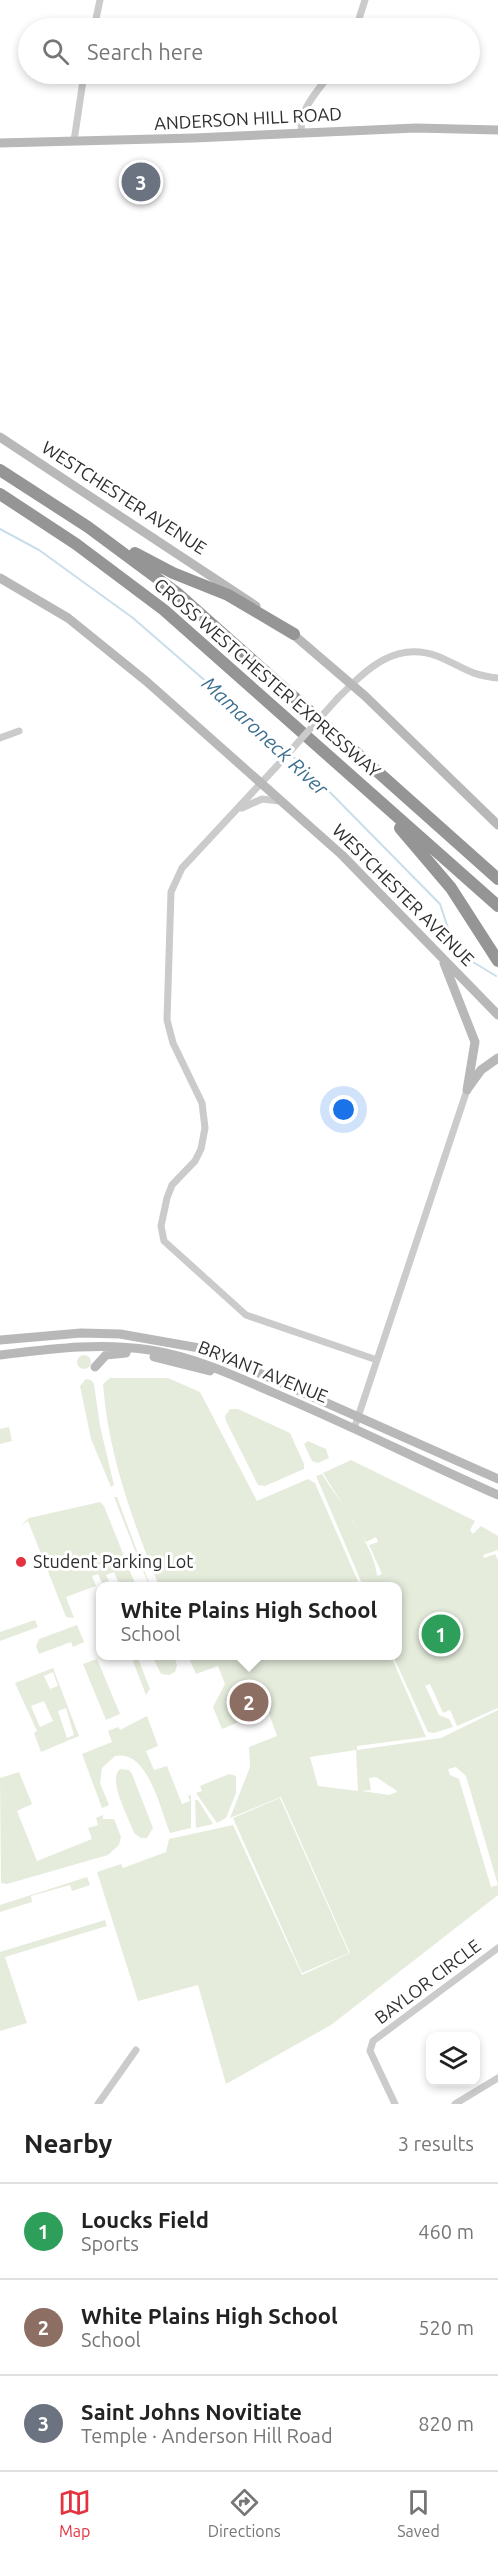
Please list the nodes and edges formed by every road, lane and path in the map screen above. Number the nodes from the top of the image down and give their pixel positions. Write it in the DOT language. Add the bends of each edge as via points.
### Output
graph roads {
  1 [pos="100,0"];
  2 [pos="365,0"];
  3 [pos="96,18"];
  4 [pos="359,18"];
  5 [pos="83,84"];
  6 [pos="324,84"];
  7 [pos="498,130"];
  8 [pos="302,133"];
  9 [pos="74,141"];
  10 [pos="0,143"];
  11 [pos="0,437"];
  12 [pos="0,470"];
  13 [pos="0,494"];
  14 [pos="88,527"];
  15 [pos="0,578"];
  16 [pos="294,634"];
  17 [pos="498,678"];
  18 [pos="352,684"];
  19 [pos="19,731"];
  20 [pos="0,738"];
  21 [pos="352,776"];
  22 [pos="262,783"];
  23 [pos="283,802"];
  24 [pos="237,810"];
  25 [pos="498,825"];
  26 [pos="498,879"];
  27 [pos="498,906"];
  28 [pos="435,949"];
  29 [pos="496,958"];
  30 [pos="498,1015"];
  31 [pos="498,1058"];
  32 [pos="467,1090"];
  33 [pos="0,1340"];
  34 [pos="0,1355"];
  35 [pos="377,1360"];
  36 [pos="95,1367"];
  37 [pos="226,1372"];
  38 [pos="358,1417"];
  39 [pos="354,1429"];
  40 [pos="498,1479"];
  41 [pos="496,1495"];
  42 [pos="498,1948"];
  43 [pos="136,2050"];
  44 [pos="498,2078"];
  45 [pos="98,2104"];
  46 [pos="395,2104"];
  47 [pos="456,2104"];
  1 -- 3 [label="street"];
  2 -- 4 [label="street"];
  5 -- 9 [label="street"];
  6 -- 8 [label="street" via="304,114"];
  7 -- 8 [label="main road, ANDERSON HILL ROAD" via="416,128"];
  8 -- 9 [label="main road, ANDERSON HILL ROAD"];
  9 -- 10 [label="main road, ANDERSON HILL ROAD"];
  11 -- 16 [label="main road, WESTCHESTER AVENUE" via="212,575"];
  12 -- 14 [label="highway, CROSS WESTCHESTER EXPRESSWAY"];
  13 -- 21 [label="highway, CROSS WESTCHESTER EXPRESSWAY" via="150,598"];
  14 -- 16 [label="highway" via="173,573 228,595"];
  14 -- 26 [label="highway, CROSS WESTCHESTER EXPRESSWAY" via="204,616"];
  15 -- 22 [label="main road, WESTCHESTER AVENUE" via="56,610 102,644"];
  16 -- 18 [label="main road, WESTCHESTER AVENUE"];
  17 -- 18 [label="street" via="468,673 438,657 407,652 382,660"];
  18 -- 22 [label="street, bridge"];
  18 -- 25 [label="main road, WESTCHESTER AVENUE"];
  19 -- 20 [label="street"];
  21 -- 27 [label="highway, CROSS WESTCHESTER EXPRESSWAY"];
  21 -- 29 [label="highway" via="441,874"];
  22 -- 23 [label="main road, WESTCHESTER AVENUE"];
  22 -- 24 [label="street"];
  23 -- 24 [label="street" via="262,799"];
  23 -- 28 [label="main road, WESTCHESTER AVENUE" via="363,875"];
  24 -- 35 [label="street" via="182,868 171,892 167,1020 173,1043 202,1103 205,1128 195,1161 172,1185 161,1232 164,1241 246,1315"];
  28 -- 30 [label="main road, WESTCHESTER AVENUE"];
  28 -- 32 [label="main road" via="451,977 475,1038"];
  31 -- 32 [label="main road" via="484,1066"];
  32 -- 35 [label="street"];
  33 -- 38 [label="main road, BRYANT AVENUE" via="120,1334 205,1349"];
  34 -- 37 [label="main road, BRYANT AVENUE" via="83,1346 123,1347 177,1355"];
  35 -- 38 [label="street"];
  36 -- 37 [label="main road" via="106,1355 117,1352"];
  37 -- 39 [label="main road, BRYANT AVENUE"];
  38 -- 39 [label="street"];
  38 -- 40 [label="main road, BRYANT AVENUE"];
  39 -- 41 [label="main road, BRYANT AVENUE"];
  42 -- 46 [label="street, BAYLOR CIRCLE" via="373,2041 370,2050"];
  43 -- 45 [label="street"];
  44 -- 47 [label="street"];
}
